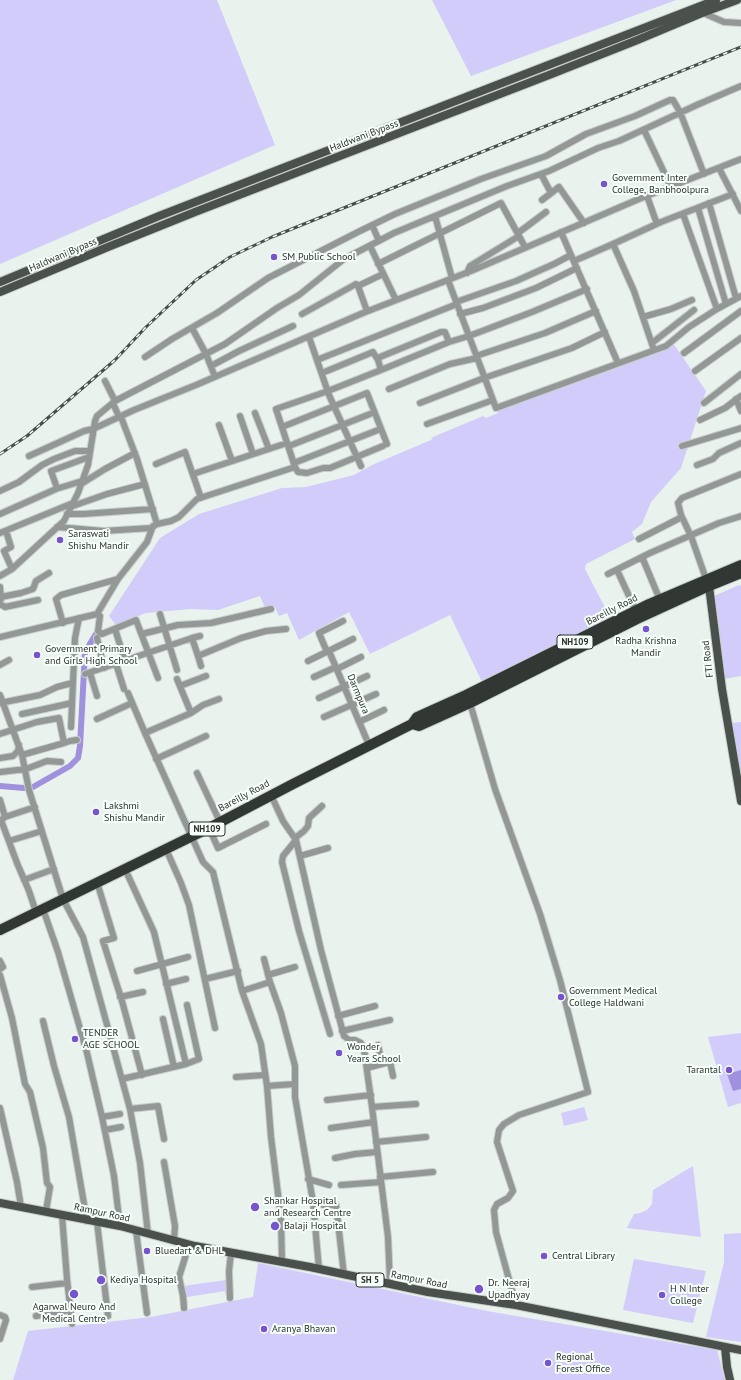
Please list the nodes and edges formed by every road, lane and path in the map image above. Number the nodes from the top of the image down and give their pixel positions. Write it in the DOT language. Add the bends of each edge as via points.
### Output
graph roads {
  1 [pos="716,0"];
  2 [pos="737,0"];
  3 [pos="699,10"];
  4 [pos="741,23"];
  5 [pos="741,86"];
  6 [pos="680,112"];
  7 [pos="644,130"];
  8 [pos="741,159"];
  9 [pos="719,168"];
  10 [pos="541,174"];
  11 [pos="704,174"];
  12 [pos="671,187"];
  13 [pos="551,193"];
  14 [pos="741,193"];
  15 [pos="734,194"];
  16 [pos="647,196"];
  17 [pos="542,200"];
  18 [pos="709,203"];
  19 [pos="698,208"];
  20 [pos="741,211"];
  21 [pos="546,212"];
  22 [pos="683,214"];
  23 [pos="435,216"];
  24 [pos="584,223"];
  25 [pos="657,224"];
  26 [pos="372,225"];
  27 [pos="561,232"];
  28 [pos="440,234"];
  29 [pos="519,235"];
  30 [pos="379,241"];
  31 [pos="613,244"];
  32 [pos="370,246"];
  33 [pos="525,247"];
  34 [pos="571,255"];
  35 [pos="574,261"];
  36 [pos="378,264"];
  37 [pos="578,268"];
  38 [pos="467,272"];
  39 [pos="383,274"];
  40 [pos="450,279"];
  41 [pos="0,282"];
  42 [pos="358,286"];
  43 [pos="587,289"];
  44 [pos="0,292"];
  45 [pos="739,297"];
  46 [pos="396,300"];
  47 [pos="692,300"];
  48 [pos="456,303"];
  49 [pos="726,304"];
  50 [pos="716,309"];
  51 [pos="694,310"];
  52 [pos="367,311"];
  53 [pos="596,311"];
  54 [pos="741,311"];
  55 [pos="302,314"];
  56 [pos="460,314"];
  57 [pos="643,318"];
  58 [pos="293,326"];
  59 [pos="192,328"];
  60 [pos="605,332"];
  61 [pos="468,336"];
  62 [pos="308,337"];
  63 [pos="741,338"];
  64 [pos="448,342"];
  65 [pos="652,343"];
  66 [pos="654,350"];
  67 [pos="684,353"];
  68 [pos="206,354"];
  69 [pos="145,357"];
  70 [pos="476,357"];
  71 [pos="317,360"];
  72 [pos="378,360"];
  73 [pos="618,363"];
  74 [pos="211,366"];
  75 [pos="381,370"];
  76 [pos="694,371"];
  77 [pos="322,373"];
  78 [pos="741,374"];
  79 [pos="215,377"];
  80 [pos="484,378"];
  81 [pos="105,381"];
  82 [pos="389,389"];
  83 [pos="328,391"];
  84 [pos="739,397"];
  85 [pos="493,400"];
  86 [pos="114,402"];
  87 [pos="420,403"];
  88 [pos="704,403"];
  89 [pos="334,406"];
  90 [pos="741,411"];
  91 [pos="255,413"];
  92 [pos="370,414"];
  93 [pos="240,416"];
  94 [pos="120,417"];
  95 [pos="700,420"];
  96 [pos="427,424"];
  97 [pos="219,425"];
  98 [pos="343,425"];
  99 [pos="282,426"];
  100 [pos="741,428"];
  101 [pos="93,429"];
  102 [pos="378,430"];
  103 [pos="350,442"];
  104 [pos="741,443"];
  105 [pos="288,445"];
  106 [pos="682,446"];
  107 [pos="268,449"];
  108 [pos="135,453"];
  109 [pos="90,454"];
  110 [pos="253,454"];
  111 [pos="29,456"];
  112 [pos="357,457"];
  113 [pos="232,461"];
  114 [pos="156,464"];
  115 [pos="295,465"];
  116 [pos="697,465"];
  117 [pos="361,466"];
  118 [pos="193,474"];
  119 [pos="741,474"];
  120 [pos="82,483"];
  121 [pos="145,484"];
  122 [pos="57,488"];
  123 [pos="0,491"];
  124 [pos="201,498"];
  125 [pos="72,505"];
  126 [pos="153,509"];
  127 [pos="0,514"];
  128 [pos="67,514"];
  129 [pos="741,516"];
  130 [pos="682,517"];
  131 [pos="155,525"];
  132 [pos="57,527"];
  133 [pos="3,532"];
  134 [pos="691,536"];
  135 [pos="639,539"];
  136 [pos="2,552"];
  137 [pos="642,557"];
  138 [pos="741,565"];
  139 [pos="12,569"];
  140 [pos="617,570"];
  141 [pos="50,573"];
  142 [pos="741,573"];
  143 [pos="608,574"];
  144 [pos="0,576"];
  145 [pos="118,579"];
  146 [pos="708,582"];
  147 [pos="0,587"];
  148 [pos="1,597"];
  149 [pos="38,600"];
  150 [pos="660,600"];
  151 [pos="1,605"];
  152 [pos="271,609"];
  153 [pos="636,611"];
  154 [pos="97,614"];
  155 [pos="160,614"];
  156 [pos="79,618"];
  157 [pos="343,621"];
  158 [pos="62,623"];
  159 [pos="164,628"];
  160 [pos="115,629"];
  161 [pos="286,629"];
  162 [pos="142,634"];
  163 [pos="200,636"];
  164 [pos="0,637"];
  165 [pos="97,638"];
  166 [pos="192,638"];
  167 [pos="353,639"];
  168 [pos="170,645"];
  169 [pos="328,651"];
  170 [pos="149,652"];
  171 [pos="198,656"];
  172 [pos="361,657"];
  173 [pos="9,660"];
  174 [pos="125,661"];
  175 [pos="308,661"];
  176 [pos="116,664"];
  177 [pos="0,665"];
  178 [pos="201,666"];
  179 [pos="104,668"];
  180 [pos="336,668"];
  181 [pos="177,670"];
  182 [pos="206,676"];
  183 [pos="366,676"];
  184 [pos="314,677"];
  185 [pos="158,678"];
  186 [pos="177,679"];
  187 [pos="72,683"];
  188 [pos="180,686"];
  189 [pos="344,687"];
  190 [pos="376,694"];
  191 [pos="0,695"];
  192 [pos="97,696"];
  193 [pos="319,698"];
  194 [pos="219,699"];
  195 [pos="468,699"];
  196 [pos="1,703"];
  197 [pos="72,703"];
  198 [pos="132,703"];
  199 [pos="352,705"];
  200 [pos="43,709"];
  201 [pos="384,710"];
  202 [pos="192,713"];
  203 [pos="22,714"];
  204 [pos="8,716"];
  205 [pos="0,718"];
  206 [pos="324,718"];
  207 [pos="97,720"];
  208 [pos="45,721"];
  209 [pos="359,722"];
  210 [pos="71,727"];
  211 [pos="13,731"];
  212 [pos="145,733"];
  213 [pos="0,734"];
  214 [pos="206,736"];
  215 [pos="77,740"];
  216 [pos="64,743"];
  217 [pos="19,745"];
  218 [pos="369,745"];
  219 [pos="22,755"];
  220 [pos="0,758"];
  221 [pos="156,759"];
  222 [pos="61,762"];
  223 [pos="26,769"];
  224 [pos="0,772"];
  225 [pos="196,773"];
  226 [pos="271,795"];
  227 [pos="0,800"];
  228 [pos="741,801"];
  229 [pos="322,806"];
  230 [pos="35,807"];
  231 [pos="5,817"];
  232 [pos="220,822"];
  233 [pos="266,824"];
  234 [pos="209,828"];
  235 [pos="42,830"];
  236 [pos="192,836"];
  237 [pos="296,839"];
  238 [pos="9,841"];
  239 [pos="328,848"];
  240 [pos="166,849"];
  241 [pos="300,856"];
  242 [pos="54,869"];
  243 [pos="125,869"];
  244 [pos="24,880"];
  245 [pos="97,882"];
  246 [pos="63,899"];
  247 [pos="39,911"];
  248 [pos="0,930"];
  249 [pos="188,957"];
  250 [pos="264,960"];
  251 [pos="0,961"];
  252 [pos="162,965"];
  253 [pos="295,967"];
  254 [pos="0,969"];
  255 [pos="137,971"];
  256 [pos="238,971"];
  257 [pos="0,975"];
  258 [pos="268,975"];
  259 [pos="186,979"];
  260 [pos="205,979"];
  261 [pos="270,982"];
  262 [pos="166,984"];
  263 [pos="242,990"];
  264 [pos="143,992"];
  265 [pos="120,997"];
  266 [pos="187,1005"];
  267 [pos="375,1006"];
  268 [pos="338,1016"];
  269 [pos="163,1019"];
  270 [pos="390,1020"];
  271 [pos="43,1021"];
  272 [pos="215,1028"];
  273 [pos="342,1031"];
  274 [pos="330,1034"];
  275 [pos="378,1045"];
  276 [pos="397,1060"];
  277 [pos="390,1062"];
  278 [pos="186,1064"];
  279 [pos="382,1064"];
  280 [pos="174,1067"];
  281 [pos="367,1068"];
  282 [pos="142,1075"];
  283 [pos="265,1075"];
  284 [pos="393,1076"];
  285 [pos="236,1077"];
  286 [pos="122,1079"];
  287 [pos="295,1084"];
  288 [pos="267,1086"];
  289 [pos="371,1095"];
  290 [pos="327,1100"];
  291 [pos="416,1104"];
  292 [pos="372,1107"];
  293 [pos="0,1108"];
  294 [pos="130,1110"];
  295 [pos="120,1114"];
  296 [pos="102,1116"];
  297 [pos="374,1122"];
  298 [pos="121,1127"];
  299 [pos="331,1128"];
  300 [pos="105,1130"];
  301 [pos="426,1137"];
  302 [pos="164,1139"];
  303 [pos="376,1142"];
  304 [pos="377,1152"];
  305 [pos="335,1158"];
  306 [pos="164,1162"];
  307 [pos="433,1172"];
  308 [pos="308,1179"];
  309 [pos="381,1179"];
  310 [pos="329,1185"];
  311 [pos="341,1185"];
  312 [pos="313,1202"];
  313 [pos="0,1203"];
  314 [pos="21,1207"];
  315 [pos="46,1211"];
  316 [pos="62,1215"];
  317 [pos="87,1221"];
  318 [pos="97,1222"];
  319 [pos="120,1226"];
  320 [pos="136,1231"];
  321 [pos="148,1234"];
  322 [pos="174,1241"];
  323 [pos="189,1245"];
  324 [pos="231,1253"];
  325 [pos="282,1262"];
  326 [pos="320,1269"];
  327 [pos="344,1275"];
  328 [pos="67,1283"];
  329 [pos="390,1284"];
  330 [pos="32,1287"];
  331 [pos="230,1298"];
  332 [pos="516,1305"];
  333 [pos="184,1308"];
  334 [pos="70,1310"];
  335 [pos="147,1313"];
  336 [pos="0,1316"];
  337 [pos="36,1316"];
  338 [pos="108,1316"];
  339 [pos="72,1324"];
  340 [pos="0,1338"];
  341 [pos="725,1347"];
  342 [pos="741,1350"];
  343 [pos="727,1364"];
  344 [pos="730,1380"];
  1 -- 3 [label="main road, Haldwani Bypass"];
  2 -- 3 [label="main road, Haldwani Bypass"];
  3 -- 4 [label="street" via="724,22"];
  3 -- 41 [label="main road, Haldwani Bypass" via="159,216"];
  3 -- 44 [label="main road, Haldwani Bypass" via="550,75 187,215"];
  5 -- 6 [label="street"];
  6 -- 7 [label="street"];
  6 -- 11 [label="street"];
  6 -- 26 [label="street" via="670,100 586,134 546,156 481,179"];
  7 -- 10 [label="street"];
  7 -- 12 [label="street"];
  8 -- 9 [label="street"];
  9 -- 11 [label="street"];
  9 -- 15 [label="street"];
  10 -- 13 [label="street"];
  10 -- 23 [label="street"];
  11 -- 12 [label="street"];
  12 -- 16 [label="street"];
  13 -- 17 [label="street"];
  13 -- 24 [label="street" via="560,188"];
  14 -- 15 [label="street"];
  15 -- 18 [label="street"];
  15 -- 20 [label="street"];
  16 -- 24 [label="street"];
  16 -- 25 [label="street"];
  18 -- 19 [label="street"];
  18 -- 45 [label="street"];
  19 -- 22 [label="street"];
  19 -- 49 [label="street"];
  21 -- 29 [label="street"];
  22 -- 25 [label="street"];
  22 -- 50 [label="street"];
  23 -- 28 [label="street"];
  23 -- 30 [label="street"];
  24 -- 27 [label="street"];
  25 -- 31 [label="street"];
  26 -- 30 [label="street"];
  26 -- 59 [label="street" via="268,278"];
  27 -- 33 [label="street"];
  27 -- 34 [label="street"];
  28 -- 29 [label="street" via="501,203"];
  28 -- 36 [label="street"];
  28 -- 40 [label="street"];
  29 -- 33 [label="street"];
  29 -- 38 [label="street" via="470,266"];
  30 -- 32 [label="street"];
  31 -- 35 [label="street"];
  31 -- 57 [label="street"];
  32 -- 36 [label="street"];
  32 -- 68 [label="street" via="344,259 299,295"];
  33 -- 38 [label="street"];
  34 -- 35 [label="street"];
  34 -- 48 [label="street" via="516,281"];
  35 -- 37 [label="street"];
  36 -- 39 [label="street"];
  37 -- 43 [label="street"];
  37 -- 56 [label="street" via="536,288"];
  38 -- 40 [label="street"];
  39 -- 42 [label="street"];
  39 -- 46 [label="street"];
  40 -- 46 [label="street"];
  40 -- 48 [label="street"];
  42 -- 52 [label="street"];
  42 -- 55 [label="street" via="355,284"];
  43 -- 53 [label="street"];
  43 -- 61 [label="street"];
  45 -- 49 [label="street"];
  46 -- 52 [label="street"];
  47 -- 57 [label="street"];
  48 -- 56 [label="street"];
  48 -- 71 [label="street"];
  49 -- 50 [label="street"];
  50 -- 66 [label="street" via="666,346"];
  51 -- 65 [label="street"];
  52 -- 62 [label="street"];
  53 -- 60 [label="street"];
  53 -- 70 [label="street" via="545,333"];
  54 -- 67 [label="street"];
  56 -- 61 [label="street"];
  57 -- 65 [label="street"];
  58 -- 74 [label="street"];
  59 -- 68 [label="street"];
  59 -- 69 [label="street"];
  60 -- 73 [label="street"];
  60 -- 80 [label="street" via="572,348"];
  61 -- 64 [label="street"];
  61 -- 70 [label="street"];
  62 -- 71 [label="street"];
  62 -- 79 [label="street"];
  63 -- 76 [label="street"];
  64 -- 72 [label="street" via="445,332 441,332"];
  64 -- 75 [label="street"];
  65 -- 66 [label="street"];
  66 -- 73 [label="street"];
  68 -- 74 [label="street"];
  68 -- 86 [label="street"];
  70 -- 80 [label="street"];
  70 -- 82 [label="street" via="450,364"];
  71 -- 77 [label="street"];
  72 -- 75 [label="street"];
  72 -- 77 [label="street" via="373,352"];
  73 -- 85 [label="street" via="496,408"];
  74 -- 79 [label="street"];
  75 -- 83 [label="street"];
  77 -- 83 [label="street"];
  78 -- 88 [label="street"];
  79 -- 94 [label="street"];
  80 -- 85 [label="street"];
  80 -- 87 [label="street"];
  81 -- 86 [label="street"];
  83 -- 89 [label="street"];
  83 -- 99 [label="street" via="276,409"];
  84 -- 90 [label="street"];
  84 -- 95 [label="street" via="725,408"];
  85 -- 96 [label="street"];
  86 -- 94 [label="street"];
  86 -- 101 [label="street" via="97,416"];
  89 -- 98 [label="street"];
  89 -- 99 [label="street"];
  89 -- 112 [label="street" via="367,393 385,445"];
  91 -- 107 [label="street"];
  92 -- 98 [label="street"];
  93 -- 110 [label="street"];
  94 -- 101 [label="street"];
  94 -- 108 [label="street"];
  97 -- 113 [label="street"];
  98 -- 103 [label="street"];
  98 -- 105 [label="street"];
  99 -- 105 [label="street"];
  100 -- 106 [label="street"];
  101 -- 109 [label="street"];
  101 -- 111 [label="street"];
  102 -- 103 [label="street"];
  103 -- 112 [label="street"];
  103 -- 115 [label="street"];
  104 -- 116 [label="street"];
  105 -- 107 [label="street"];
  105 -- 115 [label="street"];
  107 -- 110 [label="street"];
  108 -- 120 [label="street"];
  108 -- 121 [label="street"];
  109 -- 120 [label="street"];
  109 -- 122 [label="street" via="51,471"];
  109 -- 123 [label="street" via="75,451 54,459"];
  110 -- 113 [label="street"];
  112 -- 115 [label="street" via="330,468 307,473 298,472"];
  112 -- 117 [label="street"];
  113 -- 118 [label="street"];
  114 -- 118 [label="street" via="185,452"];
  115 -- 124 [label="street"];
  118 -- 124 [label="street"];
  119 -- 130 [label="street" via="682,498 678,503"];
  120 -- 122 [label="street"];
  120 -- 125 [label="street"];
  121 -- 125 [label="street"];
  121 -- 126 [label="street"];
  122 -- 127 [label="street"];
  124 -- 131 [label="street" via="179,517"];
  125 -- 128 [label="street"];
  125 -- 133 [label="street"];
  126 -- 128 [label="street"];
  126 -- 131 [label="street"];
  128 -- 132 [label="street"];
  129 -- 134 [label="street"];
  130 -- 134 [label="street"];
  130 -- 135 [label="street"];
  131 -- 132 [label="street" via="151,528 104,531"];
  131 -- 145 [label="street" via="147,542"];
  132 -- 139 [label="street"];
  133 -- 136 [label="street" via="11,547"];
  134 -- 137 [label="street"];
  134 -- 146 [label="street"];
  136 -- 139 [label="street"];
  137 -- 140 [label="street"];
  137 -- 150 [label="street"];
  138 -- 146 [label="highway, Bareilly Road / NH109"];
  139 -- 144 [label="street"];
  140 -- 143 [label="street"];
  140 -- 153 [label="street"];
  141 -- 148 [label="street" via="36,581 32,589"];
  142 -- 146 [label="highway, Bareilly Road / NH109"];
  145 -- 154 [label="street"];
  145 -- 158 [label="street" via="61,595 56,599"];
  146 -- 150 [label="highway, Bareilly Road / NH109"];
  146 -- 195 [label="highway, Bareilly Road / NH109" via="637,620"];
  146 -- 228 [label="main road, FTI Road" via="722,689"];
  147 -- 148 [label="street"];
  148 -- 151 [label="street"];
  149 -- 151 [label="street" via="6,607"];
  150 -- 153 [label="highway, Bareilly Road / NH109"];
  152 -- 159 [label="street" via="211,623"];
  153 -- 195 [label="highway, Bareilly Road / NH109"];
  154 -- 156 [label="street"];
  154 -- 160 [label="street" via="100,616 98,631 102,634"];
  155 -- 159 [label="street"];
  156 -- 158 [label="street"];
  156 -- 187 [label="street"];
  157 -- 169 [label="street, Darmpura" via="319,633"];
  158 -- 164 [label="street"];
  159 -- 162 [label="street"];
  159 -- 168 [label="street"];
  160 -- 162 [label="street" via="136,620"];
  160 -- 174 [label="street"];
  161 -- 171 [label="street" via="241,638"];
  162 -- 170 [label="street"];
  163 -- 166 [label="street"];
  165 -- 179 [label="street"];
  166 -- 168 [label="street"];
  166 -- 171 [label="street"];
  167 -- 169 [label="street"];
  168 -- 170 [label="street"];
  168 -- 181 [label="street"];
  169 -- 175 [label="street"];
  169 -- 180 [label="street, Darmpura"];
  170 -- 174 [label="street"];
  170 -- 185 [label="street"];
  171 -- 178 [label="street"];
  172 -- 180 [label="street"];
  173 -- 177 [label="street"];
  174 -- 176 [label="street"];
  176 -- 179 [label="street"];
  176 -- 198 [label="street"];
  179 -- 192 [label="street" via="87,673"];
  180 -- 184 [label="street"];
  180 -- 189 [label="street, Darmpura"];
  182 -- 188 [label="street"];
  183 -- 189 [label="street"];
  186 -- 188 [label="street"];
  187 -- 196 [label="street" via="40,695"];
  187 -- 197 [label="street"];
  188 -- 202 [label="street"];
  189 -- 193 [label="street"];
  189 -- 199 [label="street, Darmpura"];
  190 -- 199 [label="street"];
  191 -- 196 [label="street"];
  194 -- 202 [label="street" via="203,705"];
  195 -- 218 [label="highway, Bareilly Road / NH109" via="419,726 412,724"];
  195 -- 332 [label="street" via="495,789 540,914 560,980 588,1092 518,1115 499,1130 497,1142 513,1192 497,1204 494,1210 496,1232"];
  196 -- 204 [label="street"];
  197 -- 200 [label="street"];
  197 -- 210 [label="street"];
  198 -- 207 [label="street"];
  198 -- 212 [label="street"];
  199 -- 206 [label="street"];
  199 -- 209 [label="street, Darmpura"];
  200 -- 203 [label="street"];
  200 -- 208 [label="street"];
  201 -- 209 [label="street"];
  202 -- 212 [label="street"];
  204 -- 205 [label="street"];
  204 -- 211 [label="street"];
  208 -- 211 [label="street"];
  208 -- 216 [label="street" via="59,718"];
  209 -- 218 [label="street, Darmpura"];
  211 -- 213 [label="street"];
  211 -- 217 [label="street"];
  212 -- 221 [label="street"];
  214 -- 221 [label="street"];
  215 -- 216 [label="street"];
  216 -- 219 [label="street"];
  217 -- 219 [label="street"];
  217 -- 220 [label="street" via="18,751 12,756"];
  218 -- 226 [label="highway, Bareilly Road / NH109"];
  219 -- 223 [label="street"];
  221 -- 236 [label="street"];
  222 -- 223 [label="street" via="47,761"];
  223 -- 224 [label="street"];
  223 -- 230 [label="street"];
  225 -- 232 [label="street"];
  226 -- 232 [label="highway, Bareilly Road / NH109"];
  226 -- 237 [label="street" via="283,821"];
  227 -- 231 [label="street"];
  229 -- 237 [label="street" via="308,818 308,826"];
  230 -- 231 [label="street"];
  230 -- 235 [label="street"];
  231 -- 238 [label="street" via="1,820"];
  232 -- 234 [label="highway, Bareilly Road / NH109"];
  233 -- 234 [label="street" via="218,848"];
  234 -- 236 [label="highway, Bareilly Road / NH109"];
  235 -- 238 [label="street"];
  235 -- 242 [label="street"];
  236 -- 240 [label="highway, Bareilly Road / NH109"];
  236 -- 256 [label="street" via="204,863 213,872"];
  237 -- 241 [label="street"];
  237 -- 274 [label="street" via="283,856 282,862"];
  238 -- 244 [label="street"];
  239 -- 241 [label="street"];
  240 -- 243 [label="highway, Bareilly Road / NH109"];
  240 -- 260 [label="street" via="189,905"];
  241 -- 268 [label="street"];
  242 -- 244 [label="street"];
  242 -- 246 [label="street"];
  243 -- 245 [label="highway, Bareilly Road / NH109"];
  243 -- 252 [label="street" via="154,932"];
  244 -- 247 [label="street"];
  245 -- 246 [label="highway, Bareilly Road / NH109"];
  245 -- 265 [label="street" via="114,938 103,941"];
  246 -- 247 [label="highway, Bareilly Road / NH109"];
  246 -- 286 [label="street" via="83,937"];
  247 -- 248 [label="highway, Bareilly Road / NH109"];
  247 -- 296 [label="street" via="58,952 74,1004"];
  249 -- 252 [label="street"];
  250 -- 258 [label="street"];
  251 -- 254 [label="street" via="3,967"];
  252 -- 255 [label="street"];
  252 -- 262 [label="street"];
  253 -- 258 [label="street"];
  256 -- 260 [label="street"];
  256 -- 263 [label="street"];
  257 -- 315 [label="street" via="12,1018 25,1084 30,1092 47,1183 50,1187"];
  258 -- 261 [label="street"];
  259 -- 262 [label="street"];
  260 -- 272 [label="street"];
  261 -- 263 [label="street"];
  261 -- 287 [label="street" via="295,1066"];
  262 -- 278 [label="street"];
  263 -- 283 [label="street" via="261,1044"];
  264 -- 265 [label="street"];
  265 -- 282 [label="street"];
  266 -- 278 [label="street" via="199,1059"];
  267 -- 268 [label="street"];
  268 -- 273 [label="street"];
  269 -- 280 [label="street"];
  270 -- 273 [label="street"];
  271 -- 317 [label="street" via="69,1117"];
  273 -- 281 [label="street" via="349,1040 361,1043"];
  275 -- 279 [label="street"];
  276 -- 277 [label="street"];
  277 -- 279 [label="street"];
  277 -- 284 [label="street"];
  278 -- 280 [label="street"];
  279 -- 281 [label="street"];
  280 -- 282 [label="street"];
  281 -- 289 [label="street"];
  282 -- 286 [label="street"];
  283 -- 285 [label="street"];
  283 -- 288 [label="street"];
  286 -- 294 [label="street"];
  287 -- 288 [label="street"];
  287 -- 308 [label="street"];
  288 -- 325 [label="street" via="270,1137 281,1218"];
  289 -- 290 [label="street"];
  289 -- 292 [label="street"];
  291 -- 292 [label="street"];
  292 -- 297 [label="street"];
  293 -- 314 [label="street" via="18,1182"];
  294 -- 302 [label="street" via="158,1106"];
  294 -- 321 [label="street" via="140,1163"];
  295 -- 296 [label="street"];
  296 -- 300 [label="street"];
  297 -- 299 [label="street"];
  297 -- 303 [label="street"];
  298 -- 300 [label="street"];
  300 -- 319 [label="street"];
  301 -- 303 [label="street"];
  303 -- 304 [label="street"];
  304 -- 305 [label="street"];
  304 -- 309 [label="street"];
  306 -- 322 [label="street" via="175,1226"];
  307 -- 309 [label="street"];
  308 -- 310 [label="street"];
  308 -- 312 [label="street"];
  309 -- 311 [label="street"];
  309 -- 329 [label="street" via="388,1237"];
  312 -- 326 [label="street"];
  312 -- 327 [label="street" via="336,1205"];
  313 -- 314 [label="main road, Rampur Road / SH 5"];
  314 -- 315 [label="main road, Rampur Road / SH 5"];
  315 -- 316 [label="main road, Rampur Road / SH 5"];
  316 -- 317 [label="main road, Rampur Road / SH 5"];
  316 -- 328 [label="street"];
  317 -- 318 [label="main road, Rampur Road / SH 5"];
  318 -- 319 [label="main road, Rampur Road / SH 5"];
  318 -- 338 [label="street"];
  319 -- 320 [label="main road, Rampur Road / SH 5"];
  320 -- 321 [label="main road, Rampur Road / SH 5"];
  320 -- 335 [label="street"];
  321 -- 322 [label="main road, Rampur Road / SH 5"];
  322 -- 323 [label="main road, Rampur Road / SH 5"];
  323 -- 324 [label="main road, Rampur Road / SH 5"];
  323 -- 333 [label="street" via="179,1277"];
  324 -- 325 [label="main road, Rampur Road / SH 5"];
  324 -- 331 [label="street"];
  325 -- 326 [label="main road, Rampur Road / SH 5"];
  326 -- 327 [label="main road, Rampur Road / SH 5"];
  327 -- 329 [label="main road, Rampur Road / SH 5"];
  328 -- 330 [label="street"];
  328 -- 334 [label="street"];
  329 -- 332 [label="main road, Rampur Road / SH 5"];
  332 -- 341 [label="main road, Rampur Road / SH 5"];
  334 -- 337 [label="street"];
  334 -- 339 [label="street"];
  336 -- 340 [label="street" via="6,1320"];
  341 -- 342 [label="main road, Rampur Road / SH 5"];
  341 -- 343 [label="main road"];
  342 -- 343 [label="main road" via="735,1353"];
  343 -- 344 [label="main road"];
}
